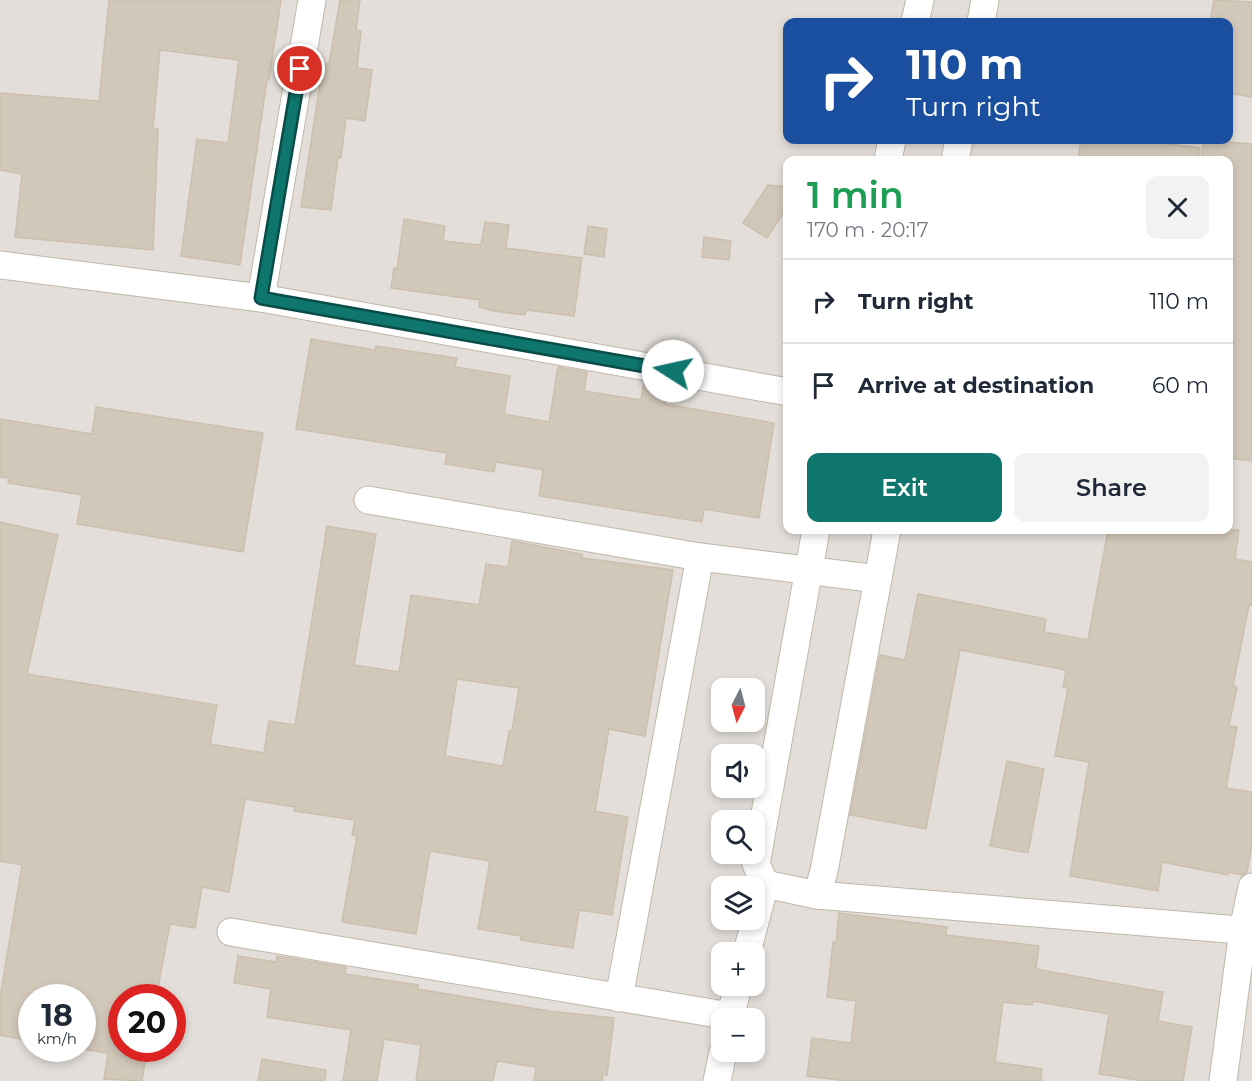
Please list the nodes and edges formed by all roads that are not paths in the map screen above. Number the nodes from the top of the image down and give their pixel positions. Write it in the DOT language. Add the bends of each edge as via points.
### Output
graph roads {
  1 [pos="312,0"];
  2 [pos="920,0"];
  3 [pos="985,0"];
  4 [pos="916,18"];
  5 [pos="982,18"];
  6 [pos="0,265"];
  7 [pos="261,298"];
  8 [pos="783,391"];
  9 [pos="368,500"];
  10 [pos="815,534"];
  11 [pos="886,534"];
  12 [pos="700,557"];
  13 [pos="809,572"];
  14 [pos="878,579"];
  15 [pos="761,876"];
  16 [pos="765,884"];
  17 [pos="1252,887"];
  18 [pos="817,895"];
  19 [pos="1248,930"];
  20 [pos="231,932"];
  21 [pos="619,998"];
  22 [pos="711,1014"];
  23 [pos="721,1062"];
  24 [pos="717,1081"];
  25 [pos="1222,1081"];
  1 -- 7 [label="street"];
  2 -- 4 [label="street"];
  3 -- 5 [label="street"];
  6 -- 7 [label="street"];
  7 -- 8 [label="street"];
  9 -- 12 [label="street"];
  10 -- 13 [label="street"];
  11 -- 14 [label="street"];
  12 -- 13 [label="street"];
  12 -- 21 [label="street"];
  13 -- 14 [label="street"];
  13 -- 15 [label="street" via="756,864"];
  14 -- 18 [label="street"];
  16 -- 18 [label="street"];
  17 -- 19 [label="street"];
  18 -- 19 [label="street"];
  19 -- 25 [label="street"];
  20 -- 21 [label="street"];
  21 -- 22 [label="street"];
  23 -- 24 [label="street"];
}
